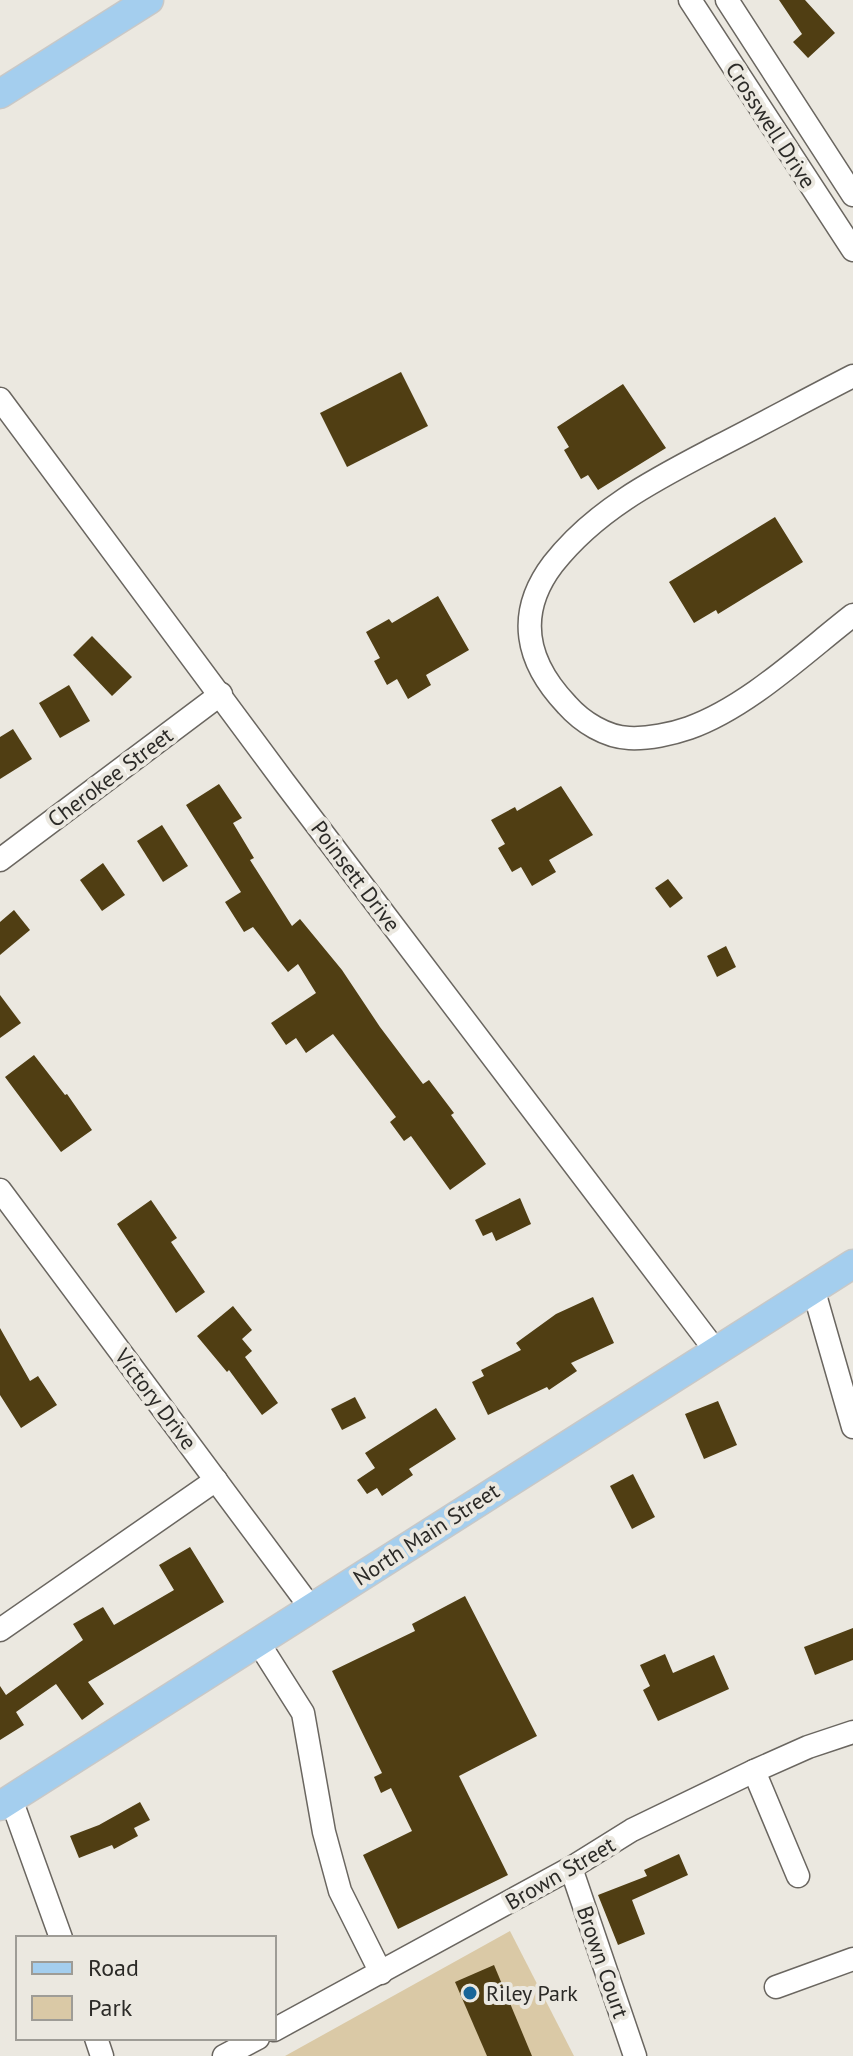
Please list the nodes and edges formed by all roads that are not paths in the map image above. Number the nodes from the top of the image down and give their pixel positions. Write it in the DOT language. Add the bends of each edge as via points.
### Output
graph roads {
  1 [pos="149,0"];
  2 [pos="690,0"];
  3 [pos="727,0"];
  4 [pos="0,94"];
  5 [pos="853,195"];
  6 [pos="853,250"];
  7 [pos="853,376"];
  8 [pos="0,399"];
  9 [pos="853,615"];
  10 [pos="221,694"];
  11 [pos="0,860"];
  12 [pos="0,1190"];
  13 [pos="853,1264"];
  14 [pos="813,1288"];
  15 [pos="715,1350"];
  16 [pos="853,1427"];
  17 [pos="216,1480"];
  18 [pos="311,1608"];
  19 [pos="0,1630"];
  20 [pos="258,1642"];
  21 [pos="853,1732"];
  22 [pos="754,1771"];
  23 [pos="6,1803"];
  24 [pos="571,1868"];
  25 [pos="798,1876"];
  26 [pos="60,1936"];
  27 [pos="853,1959"];
  28 [pos="381,1973"];
  29 [pos="776,1987"];
  30 [pos="276,2029"];
  31 [pos="254,2040"];
  32 [pos="224,2056"];
  33 [pos="635,2056"];
  1 -- 4 [label="main road"];
  2 -- 6 [label="street, Crosswell Drive"];
  3 -- 5 [label="street, Crosswell Drive"];
  7 -- 9 [label="street" via="643,486 594,521 551,566 540,585 529,630 534,658 557,695 588,724 630,738 689,728 714,716"];
  8 -- 10 [label="street, Poinsett Drive"];
  10 -- 11 [label="street, Cherokee Street"];
  10 -- 15 [label="street, Poinsett Drive"];
  12 -- 17 [label="street, Victory Drive"];
  13 -- 14 [label="main road, North Main Street"];
  14 -- 15 [label="main road, North Main Street"];
  14 -- 16 [label="street"];
  15 -- 18 [label="main road, North Main Street"];
  17 -- 18 [label="street, Victory Drive"];
  17 -- 19 [label="street"];
  18 -- 20 [label="main road, North Main Street"];
  20 -- 23 [label="main road, North Main Street"];
  20 -- 28 [label="street" via="303,1713 340,1891"];
  21 -- 22 [label="street, Brown Street"];
  22 -- 24 [label="street, Brown Street" via="632,1830"];
  22 -- 25 [label="street"];
  23 -- 26 [label="street"];
  24 -- 28 [label="street, Brown Street"];
  24 -- 33 [label="street, Brown Court"];
  27 -- 29 [label="street"];
  28 -- 30 [label="street, Brown Street"];
  31 -- 32 [label="street"];
}
